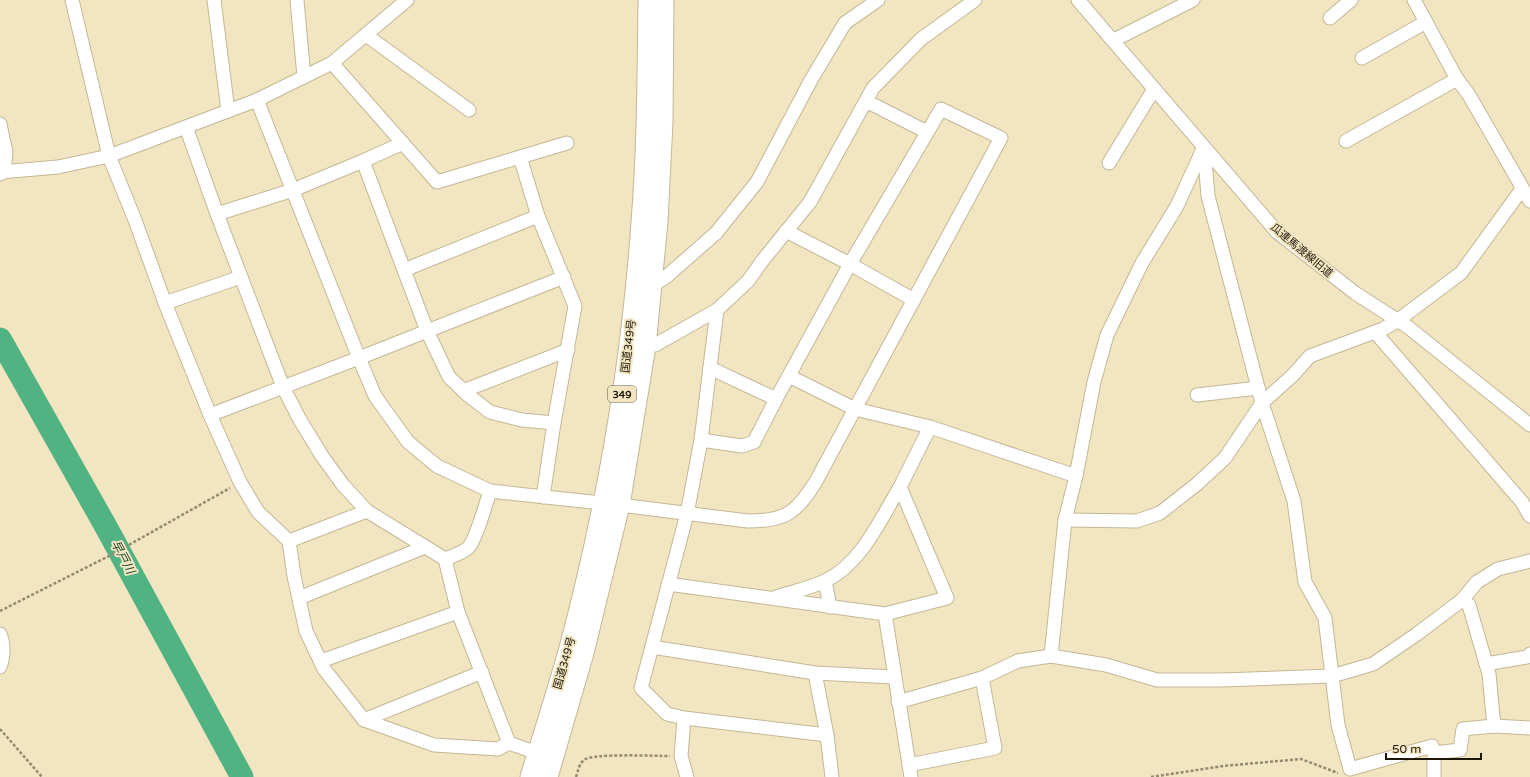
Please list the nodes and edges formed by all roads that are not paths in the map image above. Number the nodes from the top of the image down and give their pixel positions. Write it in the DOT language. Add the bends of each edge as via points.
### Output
graph roads {
  1 [pos="72,0"];
  2 [pos="214,0"];
  3 [pos="297,0"];
  4 [pos="648,0"];
  5 [pos="664,0"];
  6 [pos="878,0"];
  7 [pos="975,0"];
  8 [pos="1078,0"];
  9 [pos="1193,0"];
  10 [pos="1351,0"];
  11 [pos="1414,0"];
  12 [pos="405,1"];
  13 [pos="1330,18"];
  14 [pos="1426,22"];
  15 [pos="366,36"];
  16 [pos="1114,40"];
  17 [pos="1362,58"];
  18 [pos="332,63"];
  19 [pos="304,78"];
  20 [pos="1457,78"];
  21 [pos="1154,89"];
  22 [pos="257,100"];
  23 [pos="866,101"];
  24 [pos="469,110"];
  25 [pos="228,111"];
  26 [pos="0,124"];
  27 [pos="186,127"];
  28 [pos="927,132"];
  29 [pos="1346,141"];
  30 [pos="567,142"];
  31 [pos="403,143"];
  32 [pos="1204,147"];
  33 [pos="109,156"];
  34 [pos="520,157"];
  35 [pos="362,161"];
  36 [pos="1109,163"];
  37 [pos="1,173"];
  38 [pos="1522,189"];
  39 [pos="293,190"];
  40 [pos="1530,200"];
  41 [pos="217,214"];
  42 [pos="538,216"];
  43 [pos="786,231"];
  44 [pos="850,264"];
  45 [pos="404,270"];
  46 [pos="241,277"];
  47 [pos="564,277"];
  48 [pos="652,286"];
  49 [pos="914,300"];
  50 [pos="165,303"];
  51 [pos="717,310"];
  52 [pos="1397,320"];
  53 [pos="427,331"];
  54 [pos="1375,332"];
  55 [pos="646,346"];
  56 [pos="568,350"];
  57 [pos="359,358"];
  58 [pos="710,368"];
  59 [pos="788,376"];
  60 [pos="283,387"];
  61 [pos="1258,388"];
  62 [pos="463,391"];
  63 [pos="1198,395"];
  64 [pos="776,399"];
  65 [pos="1262,403"];
  66 [pos="855,409"];
  67 [pos="210,415"];
  68 [pos="554,423"];
  69 [pos="1530,424"];
  70 [pos="930,427"];
  71 [pos="701,440"];
  72 [pos="1076,476"];
  73 [pos="900,487"];
  74 [pos="490,491"];
  75 [pos="543,497"];
  76 [pos="611,504"];
  77 [pos="367,511"];
  78 [pos="687,514"];
  79 [pos="1530,516"];
  80 [pos="1065,520"];
  81 [pos="289,541"];
  82 [pos="426,547"];
  83 [pos="445,559"];
  84 [pos="1530,561"];
  85 [pos="825,581"];
  86 [pos="668,584"];
  87 [pos="299,598"];
  88 [pos="772,599"];
  89 [pos="1462,600"];
  90 [pos="830,607"];
  91 [pos="458,612"];
  92 [pos="885,614"];
  93 [pos="0,634"];
  94 [pos="652,647"];
  95 [pos="1530,654"];
  96 [pos="1051,656"];
  97 [pos="321,661"];
  98 [pos="1486,664"];
  99 [pos="0,666"];
  100 [pos="482,672"];
  101 [pos="815,673"];
  102 [pos="894,676"];
  103 [pos="1332,676"];
  104 [pos="982,678"];
  105 [pos="898,702"];
  106 [pos="684,718"];
  107 [pos="364,720"];
  108 [pos="1494,726"];
  109 [pos="1530,728"];
  110 [pos="827,735"];
  111 [pos="509,744"];
  112 [pos="537,753"];
  113 [pos="1434,753"];
  114 [pos="910,771"];
  115 [pos="530,777"];
  116 [pos="548,777"];
  117 [pos="687,777"];
  118 [pos="832,777"];
  119 [pos="1434,777"];
  1 -- 33 [label="street"];
  2 -- 25 [label="street"];
  3 -- 19 [label="street"];
  4 -- 76 [label="highway, 国道349号 / 349" via="642,222 617,427"];
  5 -- 48 [label="highway, 国道349号 / 349" via="663,122"];
  6 -- 48 [label="street" via="845,23 810,80 757,182 716,233"];
  7 -- 23 [label="street" via="921,39 873,88"];
  8 -- 16 [label="street, 瓜連馬渡線旧道"];
  9 -- 16 [label="street"];
  10 -- 13 [label="street"];
  11 -- 14 [label="street"];
  12 -- 15 [label="street"];
  14 -- 17 [label="street"];
  14 -- 20 [label="street"];
  15 -- 18 [label="street"];
  15 -- 24 [label="street"];
  16 -- 21 [label="street, 瓜連馬渡線旧道"];
  18 -- 19 [label="street"];
  18 -- 31 [label="street"];
  19 -- 22 [label="street"];
  20 -- 29 [label="street"];
  20 -- 38 [label="street"];
  21 -- 32 [label="street, 瓜連馬渡線旧道"];
  21 -- 36 [label="street"];
  22 -- 25 [label="street"];
  22 -- 39 [label="street"];
  23 -- 28 [label="street"];
  23 -- 43 [label="street" via="810,202"];
  25 -- 27 [label="street"];
  26 -- 37 [label="street" via="6,152"];
  27 -- 33 [label="street"];
  27 -- 41 [label="street"];
  28 -- 44 [label="street"];
  28 -- 49 [label="street" via="941,109 1001,138"];
  30 -- 34 [label="street"];
  31 -- 34 [label="street" via="437,182"];
  31 -- 35 [label="street"];
  32 -- 52 [label="street, 瓜連馬渡線旧道" via="1277,232 1355,293"];
  32 -- 61 [label="street" via="1208,196"];
  32 -- 72 [label="street" via="1177,206 1142,263 1107,335 1094,382"];
  33 -- 37 [label="street" via="58,167"];
  33 -- 50 [label="street"];
  34 -- 42 [label="street"];
  35 -- 39 [label="street"];
  35 -- 45 [label="street"];
  38 -- 40 [label="street"];
  38 -- 52 [label="street" via="1461,273"];
  39 -- 41 [label="street"];
  39 -- 57 [label="street"];
  41 -- 46 [label="street"];
  42 -- 45 [label="street"];
  42 -- 47 [label="street"];
  43 -- 44 [label="street"];
  43 -- 51 [label="street" via="748,281"];
  44 -- 49 [label="street"];
  44 -- 59 [label="street"];
  45 -- 53 [label="street"];
  46 -- 50 [label="street"];
  46 -- 60 [label="street"];
  47 -- 53 [label="street"];
  47 -- 56 [label="street" via="575,306"];
  48 -- 55 [label="highway, 国道349号 / 349"];
  49 -- 66 [label="street"];
  50 -- 67 [label="street"];
  51 -- 55 [label="street" via="656,345"];
  51 -- 58 [label="street"];
  52 -- 54 [label="street"];
  52 -- 69 [label="street, 瓜連馬渡線旧道"];
  53 -- 57 [label="street"];
  53 -- 62 [label="street" via="449,377"];
  54 -- 65 [label="street" via="1310,356"];
  54 -- 79 [label="street" via="1522,502"];
  55 -- 76 [label="highway, 国道349号 / 349"];
  56 -- 62 [label="street"];
  56 -- 68 [label="street"];
  57 -- 60 [label="street"];
  57 -- 74 [label="street" via="376,396 408,442 437,466"];
  58 -- 64 [label="street"];
  58 -- 71 [label="street"];
  59 -- 64 [label="street"];
  59 -- 66 [label="street"];
  60 -- 67 [label="street"];
  60 -- 77 [label="street" via="322,456 343,485"];
  61 -- 63 [label="street"];
  61 -- 65 [label="street"];
  62 -- 68 [label="street" via="490,412 522,420"];
  64 -- 71 [label="street" via="754,442 742,446"];
  65 -- 80 [label="street" via="1225,458 1160,513 1137,521"];
  65 -- 103 [label="street" via="1294,501 1305,582 1325,618"];
  66 -- 70 [label="street"];
  66 -- 78 [label="street" via="806,498 781,518 748,521"];
  67 -- 81 [label="street" via="240,482 258,512"];
  68 -- 75 [label="street"];
  70 -- 72 [label="street"];
  70 -- 73 [label="street"];
  71 -- 78 [label="street"];
  72 -- 80 [label="street"];
  73 -- 85 [label="street" via="870,538 847,566"];
  73 -- 92 [label="street" via="947,598"];
  74 -- 75 [label="street"];
  74 -- 83 [label="street" via="469,547"];
  75 -- 76 [label="street"];
  76 -- 78 [label="street"];
  76 -- 112 [label="highway, 国道349号 / 349"];
  76 -- 116 [label="highway, 国道349号 / 349" via="584,653"];
  77 -- 81 [label="street"];
  77 -- 82 [label="street"];
  78 -- 86 [label="street"];
  80 -- 96 [label="street"];
  81 -- 87 [label="street"];
  82 -- 83 [label="street"];
  82 -- 87 [label="street"];
  83 -- 91 [label="street"];
  84 -- 89 [label="street" via="1498,569 1477,582"];
  85 -- 88 [label="street"];
  85 -- 90 [label="street"];
  86 -- 88 [label="street"];
  86 -- 94 [label="street"];
  87 -- 97 [label="street" via="306,631"];
  88 -- 90 [label="street"];
  89 -- 98 [label="street" via="1469,605"];
  89 -- 103 [label="street" via="1372,664"];
  90 -- 92 [label="street"];
  91 -- 97 [label="street"];
  91 -- 100 [label="street"];
  92 -- 102 [label="street"];
  93 -- 99 [label="street" via="3,640 3,659"];
  94 -- 101 [label="street"];
  94 -- 106 [label="street" via="641,688 667,714"];
  95 -- 98 [label="street" via="1527,657"];
  96 -- 103 [label="street" via="1106,665 1157,680"];
  96 -- 104 [label="street" via="1018,661"];
  97 -- 107 [label="street"];
  98 -- 108 [label="street"];
  100 -- 107 [label="street"];
  100 -- 111 [label="street"];
  101 -- 102 [label="street"];
  101 -- 110 [label="street"];
  102 -- 105 [label="street"];
  103 -- 113 [label="street" via="1338,725 1350,769 1432,746"];
  104 -- 105 [label="street"];
  104 -- 114 [label="street" via="995,748"];
  105 -- 114 [label="street"];
  106 -- 110 [label="street"];
  106 -- 117 [label="street" via="681,756"];
  107 -- 111 [label="street" via="434,745 498,749"];
  108 -- 109 [label="street"];
  108 -- 113 [label="street" via="1463,729 1460,750"];
  110 -- 118 [label="street"];
  111 -- 112 [label="street"];
  112 -- 115 [label="highway, 国道349号 / 349"];
  113 -- 119 [label="street"];
}
